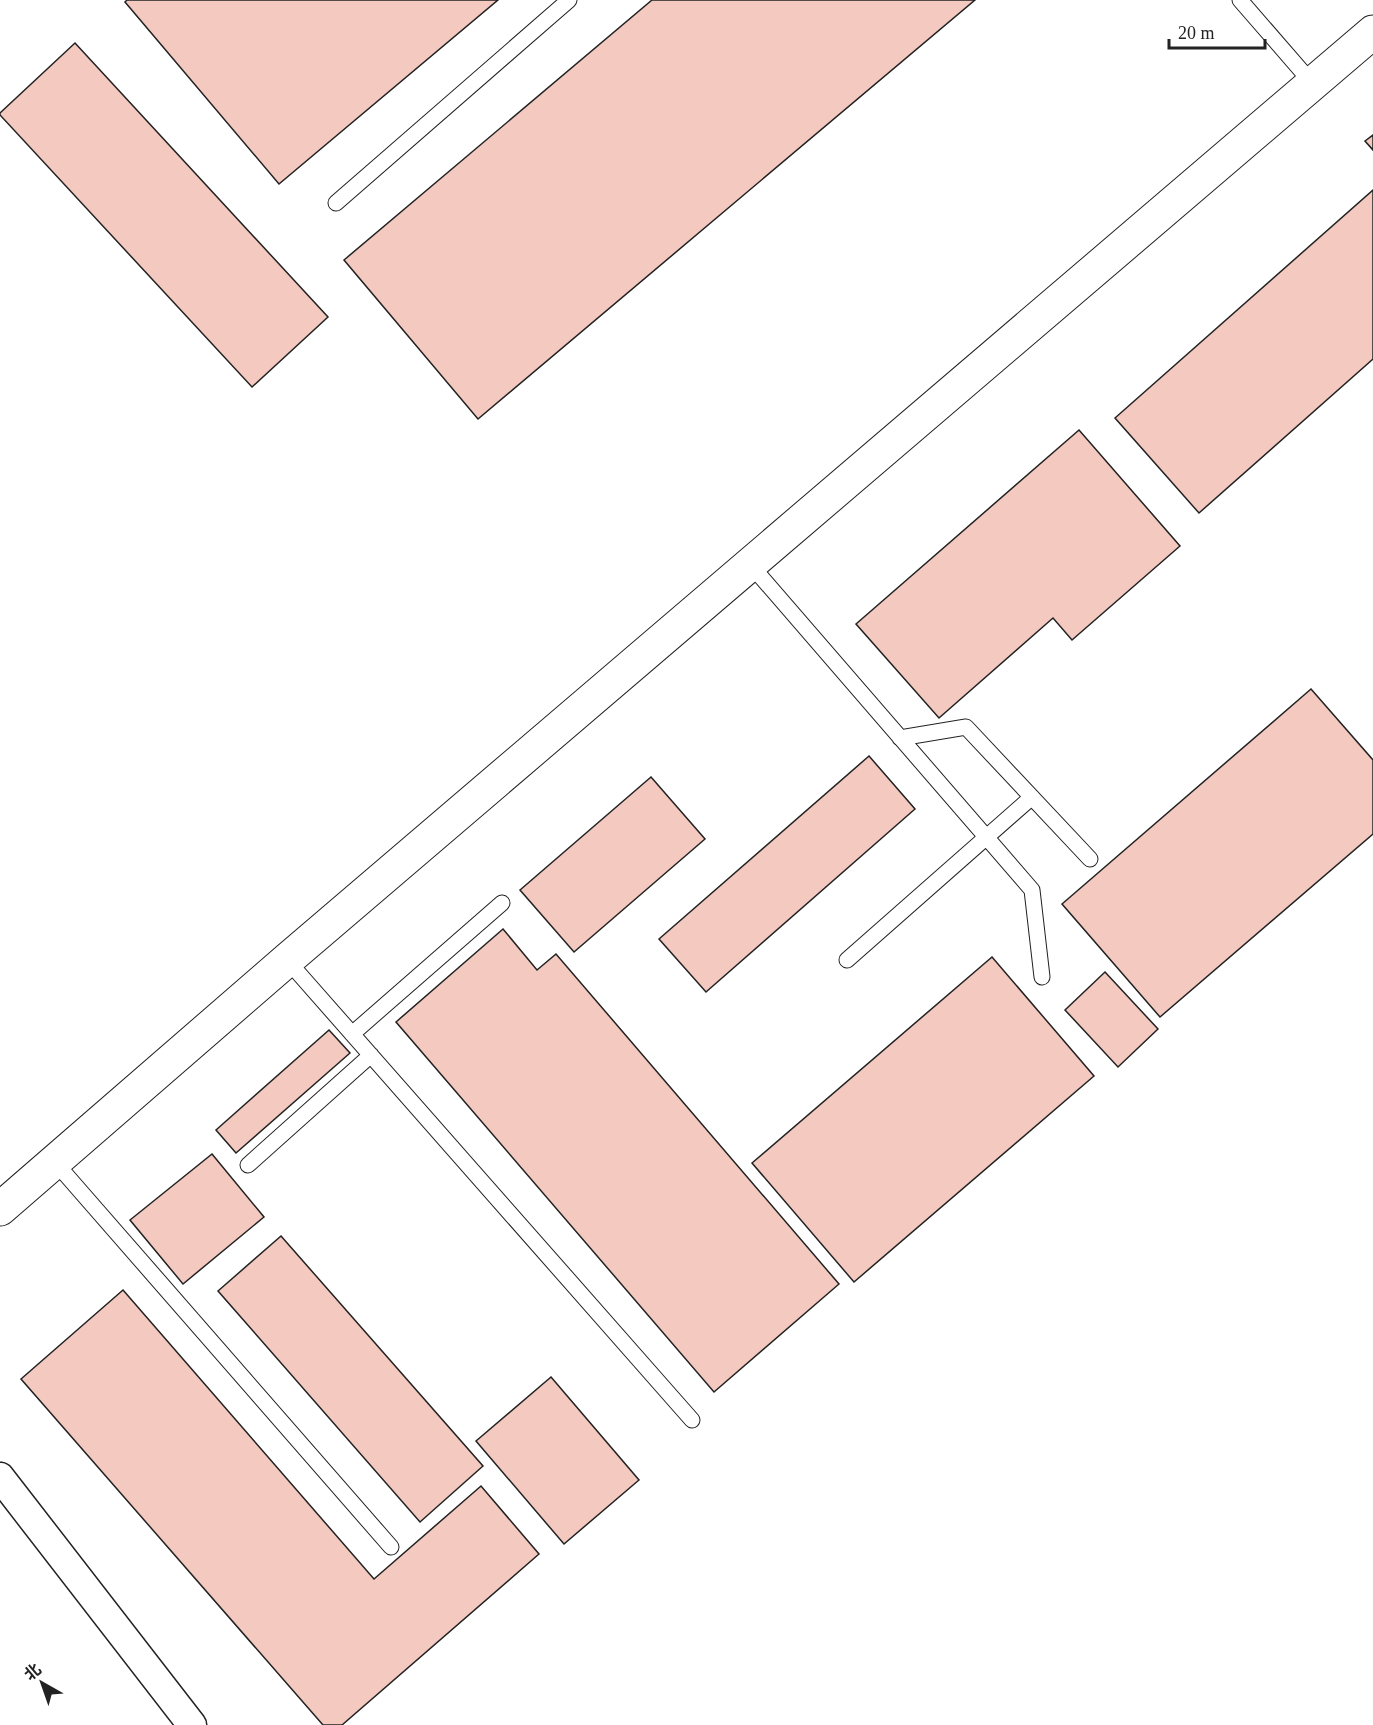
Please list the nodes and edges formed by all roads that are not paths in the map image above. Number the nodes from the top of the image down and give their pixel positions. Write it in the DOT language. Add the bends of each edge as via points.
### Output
graph roads {
  1 [pos="569,0"];
  2 [pos="1240,0"];
  3 [pos="1373,32"];
  4 [pos="1312,83"];
  5 [pos="336,203"];
  6 [pos="750,564"];
  7 [pos="900,738"];
  8 [pos="1032,797"];
  9 [pos="985,837"];
  10 [pos="1090,859"];
  11 [pos="502,903"];
  12 [pos="287,960"];
  13 [pos="847,960"];
  14 [pos="1042,977"];
  15 [pos="352,1034"];
  16 [pos="370,1055"];
  17 [pos="54,1161"];
  18 [pos="248,1165"];
  19 [pos="0,1209"];
  20 [pos="692,1420"];
  21 [pos="0,1477"];
  22 [pos="391,1547"];
  23 [pos="192,1725"];
  1 -- 5 [label="lane"];
  2 -- 4 [label="lane"];
  3 -- 4 [label="street"];
  4 -- 6 [label="street"];
  6 -- 7 [label="lane"];
  6 -- 12 [label="street"];
  7 -- 8 [label="lane" via="966,727"];
  7 -- 9 [label="lane"];
  8 -- 9 [label="lane"];
  8 -- 10 [label="lane"];
  9 -- 13 [label="lane"];
  9 -- 14 [label="lane" via="1032,890"];
  11 -- 15 [label="lane"];
  12 -- 15 [label="lane"];
  12 -- 17 [label="street"];
  15 -- 16 [label="lane"];
  16 -- 18 [label="lane"];
  16 -- 20 [label="lane"];
  17 -- 19 [label="street"];
  17 -- 22 [label="lane"];
  21 -- 23 [label="street"];
}
